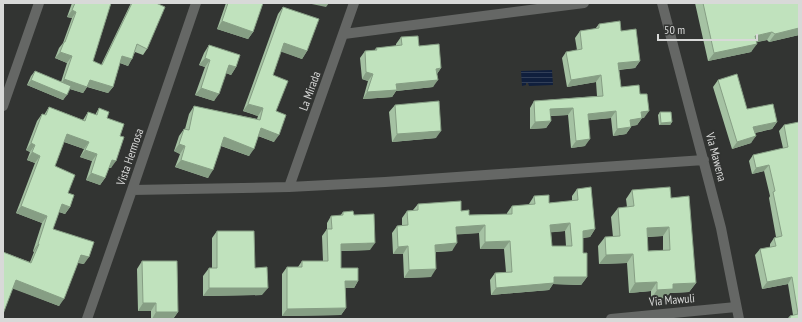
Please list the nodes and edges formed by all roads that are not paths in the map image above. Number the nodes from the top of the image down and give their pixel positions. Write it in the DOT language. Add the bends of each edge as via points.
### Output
graph roads {
  1 [pos="39,3"];
  2 [pos="196,3"];
  3 [pos="354,3"];
  4 [pos="584,3"];
  5 [pos="662,3"];
  6 [pos="344,34"];
  7 [pos="3,106"];
  8 [pos="704,160"];
  9 [pos="290,187"];
  10 [pos="132,190"];
  11 [pos="736,307"];
  12 [pos="87,319"];
  13 [pos="611,319"];
  14 [pos="739,319"];
  1 -- 7 [label="street"];
  2 -- 10 [label="street, Vista Hermosa"];
  3 -- 6 [label="street, La Mirada"];
  4 -- 6 [label="street"];
  5 -- 8 [label="street, Via Mawena"];
  6 -- 9 [label="street, La Mirada"];
  8 -- 9 [label="street"];
  8 -- 11 [label="street, Via Mawena" via="721,228"];
  9 -- 10 [label="street"];
  10 -- 12 [label="street, Vista Hermosa"];
  11 -- 13 [label="street, Via Mawuli"];
  11 -- 14 [label="street, Via Mawena"];
}
